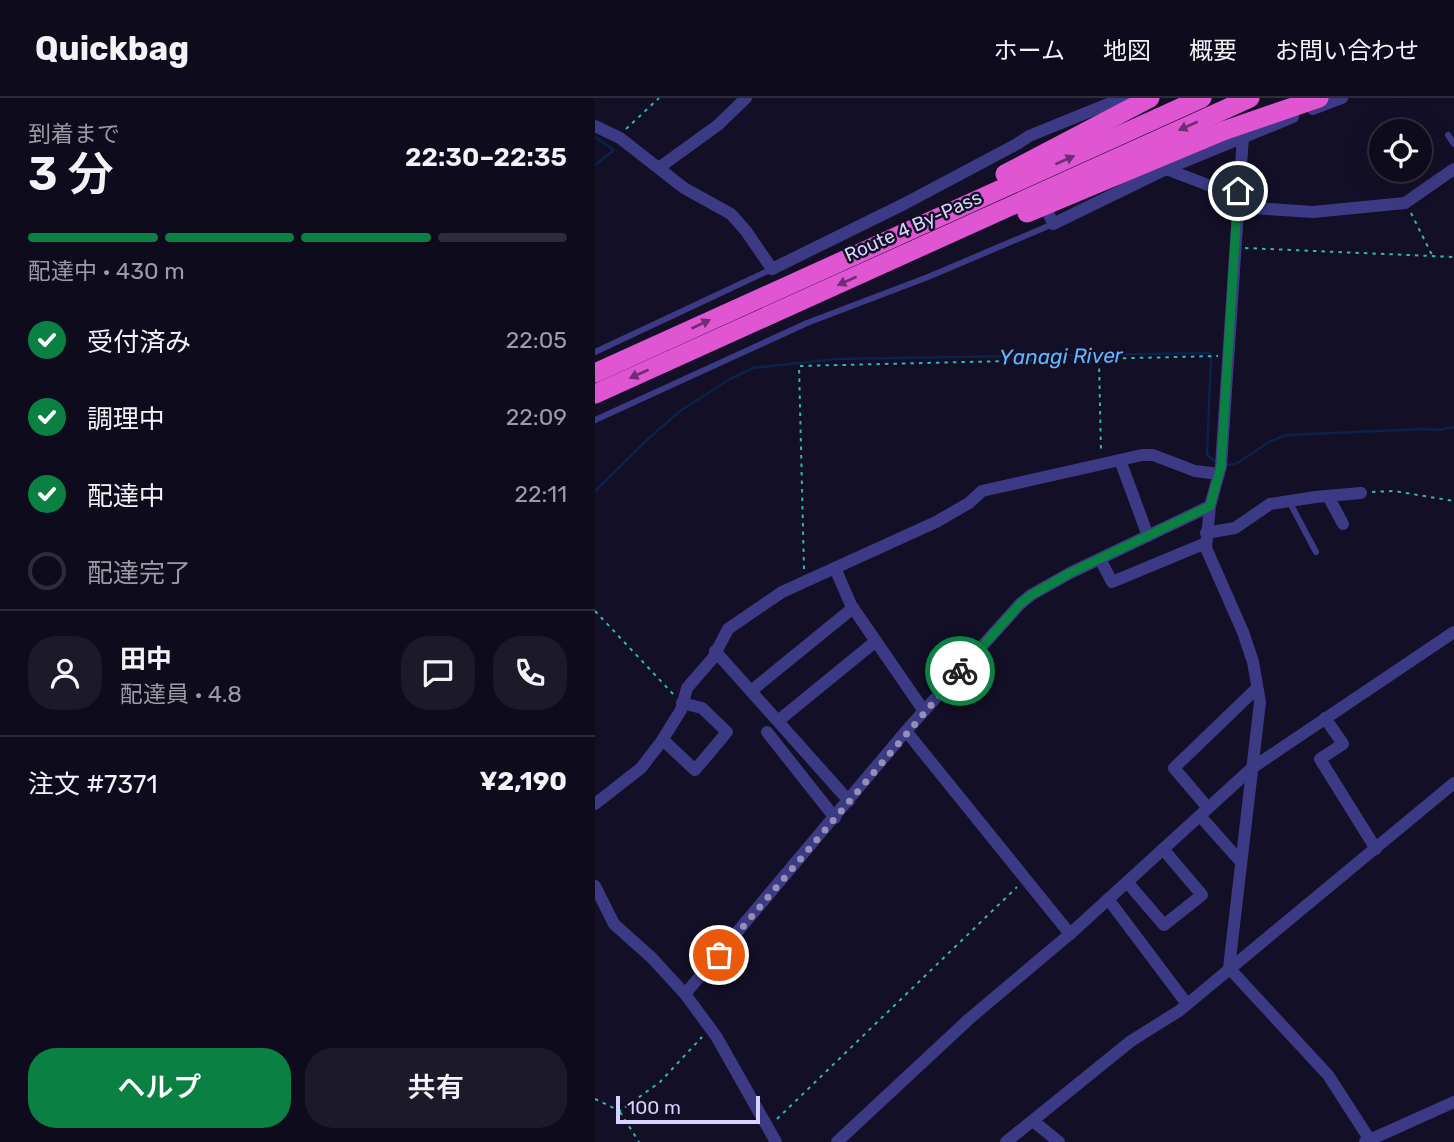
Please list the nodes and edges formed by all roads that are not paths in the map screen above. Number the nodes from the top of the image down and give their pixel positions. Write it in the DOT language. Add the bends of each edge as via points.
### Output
graph roads {
  1 [pos="746,98"];
  2 [pos="1123,98"];
  3 [pos="1150,98"];
  4 [pos="1202,98"];
  5 [pos="1250,98"];
  6 [pos="1319,98"];
  7 [pos="1342,98"];
  8 [pos="595,126"];
  9 [pos="1448,135"];
  10 [pos="1243,136"];
  11 [pos="1017,144"];
  12 [pos="1454,144"];
  13 [pos="1023,157"];
  14 [pos="660,167"];
  15 [pos="1166,169"];
  16 [pos="1454,169"];
  17 [pos="1238,191"];
  18 [pos="1238,207"];
  19 [pos="1047,210"];
  20 [pos="923,224"];
  21 [pos="1053,224"];
  22 [pos="884,264"];
  23 [pos="772,269"];
  24 [pos="595,352"];
  25 [pos="595,373"];
  26 [pos="595,394"];
  27 [pos="595,420"];
  28 [pos="1120,460"];
  29 [pos="1219,474"];
  30 [pos="1361,493"];
  31 [pos="1328,496"];
  32 [pos="1289,501"];
  33 [pos="1210,506"];
  34 [pos="1343,524"];
  35 [pos="1148,536"];
  36 [pos="1206,538"];
  37 [pos="1316,552"];
  38 [pos="1101,559"];
  39 [pos="835,568"];
  40 [pos="853,608"];
  41 [pos="1454,632"];
  42 [pos="876,641"];
  43 [pos="715,651"];
  44 [pos="1257,688"];
  45 [pos="751,691"];
  46 [pos="682,703"];
  47 [pos="924,711"];
  48 [pos="1325,718"];
  49 [pos="778,721"];
  50 [pos="906,731"];
  51 [pos="768,732"];
  52 [pos="663,740"];
  53 [pos="1252,768"];
  54 [pos="1454,783"];
  55 [pos="849,801"];
  56 [pos="595,804"];
  57 [pos="1204,812"];
  58 [pos="835,818"];
  59 [pos="1163,849"];
  60 [pos="1376,849"];
  61 [pos="1241,862"];
  62 [pos="1127,881"];
  63 [pos="595,886"];
  64 [pos="1108,899"];
  65 [pos="1070,934"];
  66 [pos="1229,968"];
  67 [pos="685,994"];
  68 [pos="1187,1004"];
  69 [pos="1453,1106"];
  70 [pos="1033,1121"];
  71 [pos="1367,1141"];
  72 [pos="776,1142"];
  73 [pos="837,1142"];
  74 [pos="1006,1142"];
  75 [pos="1059,1142"];
  1 -- 14 [label="street" via="718,125"];
  2 -- 11 [label="street"];
  3 -- 20 [label="highway" via="1055,146"];
  20 -- 4 [label="highway, Route 4 By-Pass, one-way"];
  5 -- 22 [label="highway, Route 4 By-Pass, one-way"];
  6 -- 22 [label="highway"];
  7 -- 10 [label="street"];
  8 -- 14 [label="street"];
  9 -- 12 [label="lane"];
  10 -- 15 [label="street"];
  10 -- 17 [label="street"];
  11 -- 13 [label="street"];
  11 -- 23 [label="street"];
  14 -- 23 [label="street" via="684,188 731,214"];
  15 -- 17 [label="street" via="1229,192"];
  15 -- 21 [label="street"];
  16 -- 18 [label="street" via="1405,203 1313,212"];
  17 -- 18 [label="street"];
  18 -- 29 [label="street"];
  19 -- 21 [label="street"];
  25 -- 20 [label="highway, Route 4 By-Pass, one-way"];
  21 -- 27 [label="lane" via="807,323"];
  22 -- 26 [label="highway, Route 4 By-Pass, one-way"];
  23 -- 24 [label="lane"];
  28 -- 29 [label="street" via="1153,455 1195,471"];
  28 -- 35 [label="street"];
  28 -- 39 [label="street" via="982,491 936,522"];
  29 -- 33 [label="street"];
  30 -- 31 [label="street"];
  31 -- 32 [label="street"];
  31 -- 34 [label="street"];
  32 -- 36 [label="street" via="1270,504 1235,528"];
  32 -- 37 [label="lane"];
  33 -- 35 [label="street"];
  33 -- 36 [label="street"];
  35 -- 38 [label="street"];
  36 -- 38 [label="street" via="1112,582"];
  36 -- 44 [label="street" via="1206,548 1243,632"];
  38 -- 47 [label="street" via="1020,604"];
  39 -- 40 [label="street"];
  39 -- 43 [label="street" via="782,592 728,629"];
  40 -- 42 [label="street"];
  40 -- 45 [label="street"];
  41 -- 48 [label="street"];
  42 -- 47 [label="street"];
  42 -- 49 [label="street"];
  43 -- 45 [label="street"];
  43 -- 46 [label="street" via="687,688"];
  44 -- 53 [label="street" via="1260,702"];
  44 -- 57 [label="street" via="1174,768"];
  45 -- 49 [label="street"];
  46 -- 52 [label="street"];
  46 -- 52 [label="street" via="702,708 727,732 695,770"];
  47 -- 50 [label="street"];
  48 -- 53 [label="street"];
  48 -- 60 [label="street" via="1343,744 1319,759"];
  49 -- 55 [label="street"];
  50 -- 55 [label="street"];
  50 -- 65 [label="street"];
  51 -- 58 [label="street"];
  52 -- 56 [label="street" via="641,768"];
  53 -- 57 [label="street"];
  53 -- 61 [label="street"];
  54 -- 60 [label="street"];
  55 -- 58 [label="street"];
  57 -- 59 [label="street"];
  57 -- 61 [label="street"];
  58 -- 67 [label="street"];
  59 -- 62 [label="street"];
  59 -- 62 [label="street" via="1202,895 1164,925"];
  60 -- 66 [label="street"];
  61 -- 66 [label="street"];
  62 -- 64 [label="street"];
  63 -- 67 [label="street" via="614,924"];
  64 -- 65 [label="street"];
  64 -- 68 [label="street"];
  65 -- 73 [label="street" via="969,1019"];
  66 -- 68 [label="street"];
  66 -- 71 [label="street" via="1328,1075"];
  67 -- 72 [label="street"];
  68 -- 70 [label="street" via="1131,1041"];
  69 -- 71 [label="street" via="1426,1113"];
  70 -- 74 [label="street"];
  70 -- 75 [label="street"];
}
